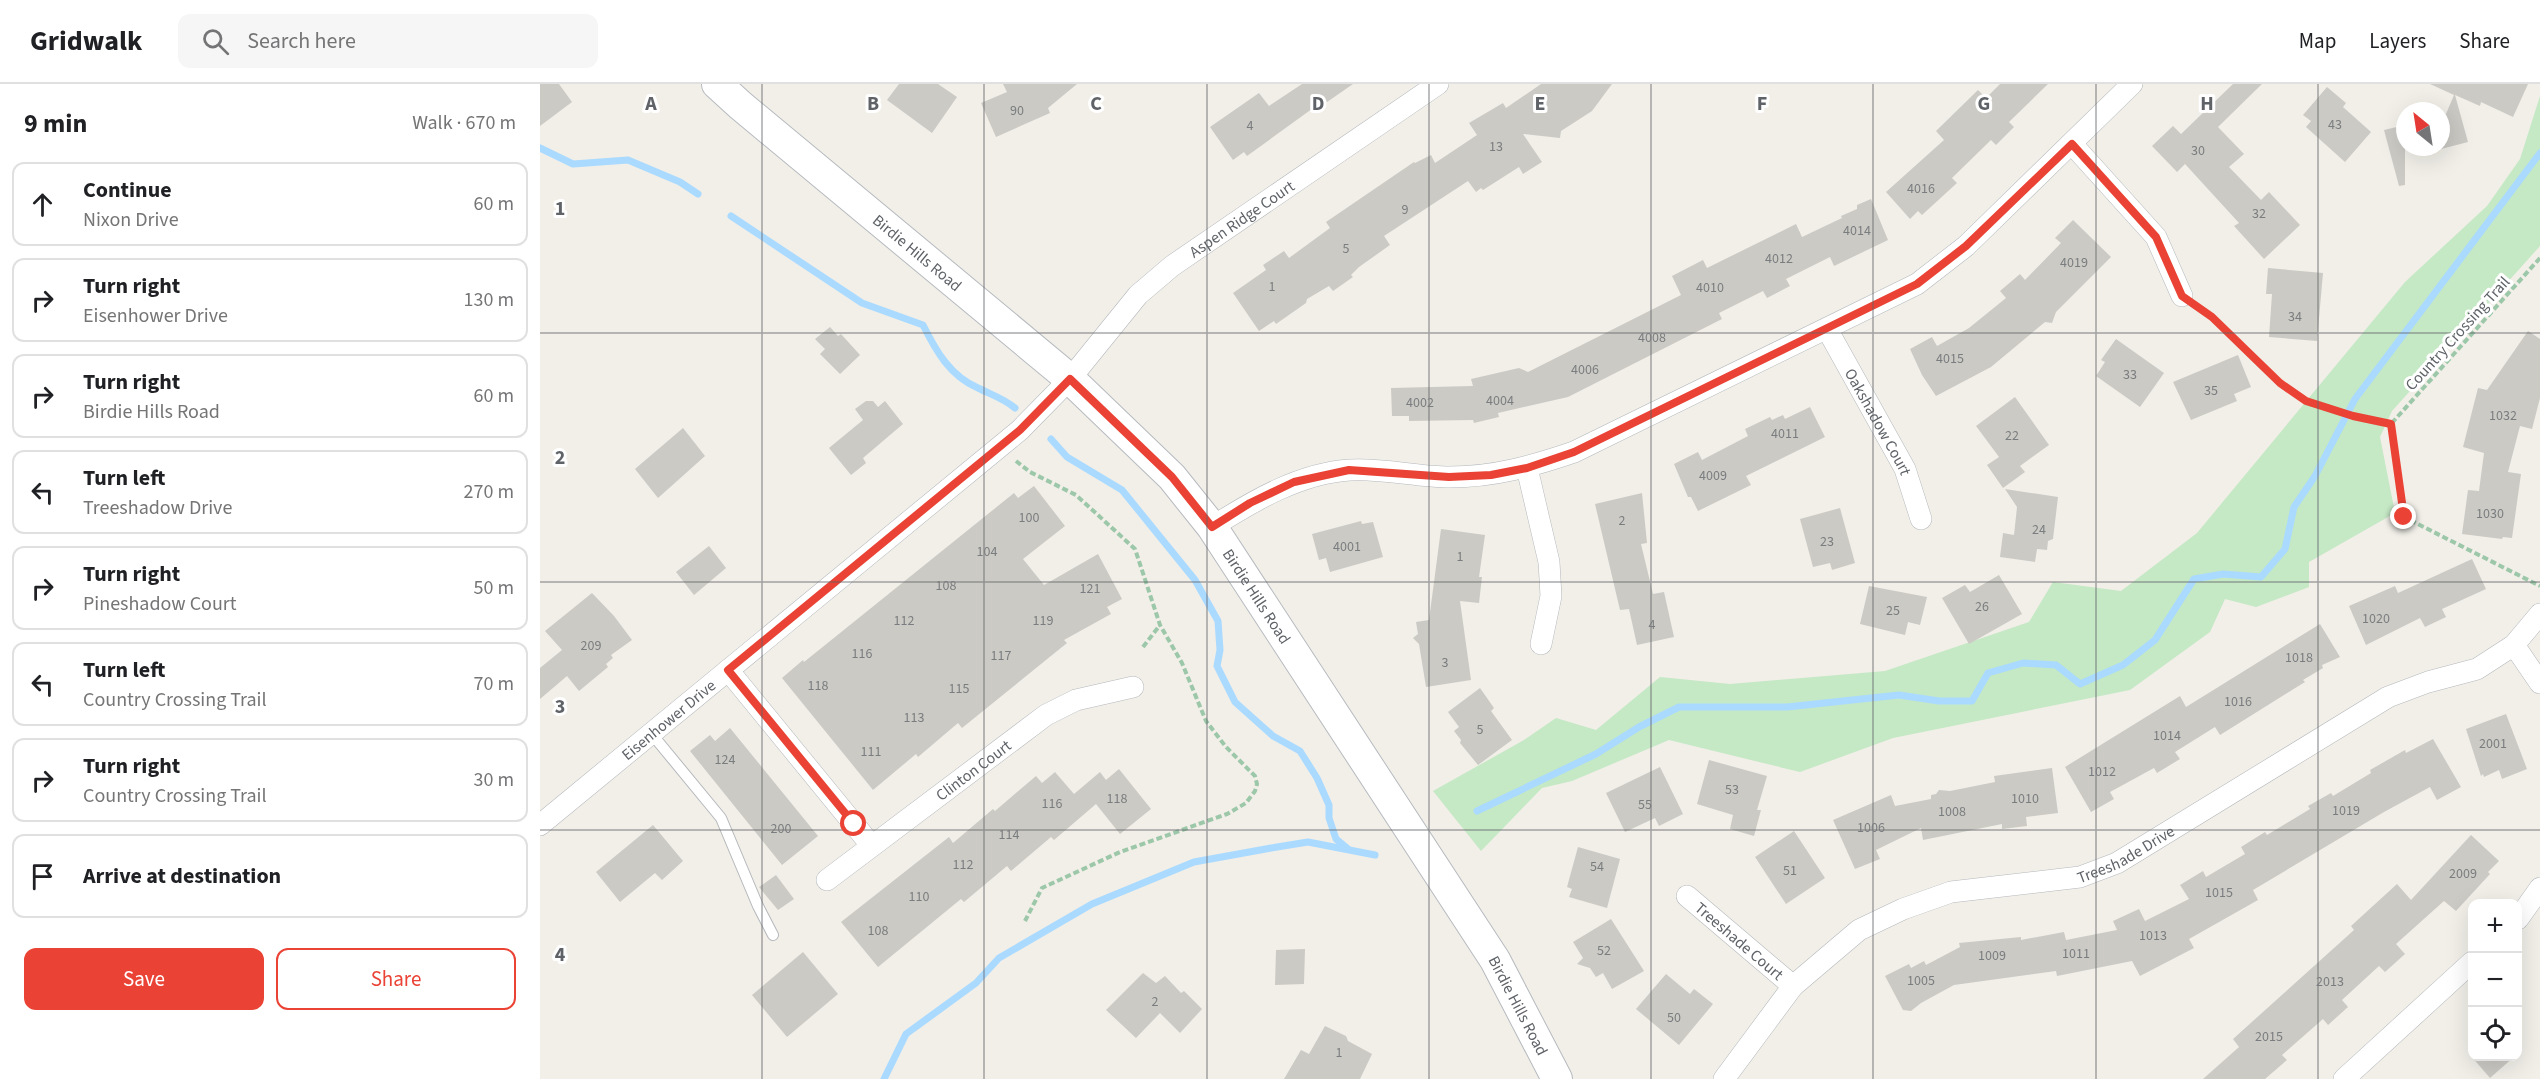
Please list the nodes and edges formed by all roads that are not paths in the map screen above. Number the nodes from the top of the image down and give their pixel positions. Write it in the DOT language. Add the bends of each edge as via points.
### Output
graph roads {
  1 [pos="717,84"];
  2 [pos="1438,84"];
  3 [pos="2132,84"];
  4 [pos="2072,144"];
  5 [pos="2182,296"];
  6 [pos="1827,329"];
  7 [pos="1070,379"];
  8 [pos="1527,468"];
  9 [pos="1921,519"];
  10 [pos="1212,527"];
  11 [pos="2540,614"];
  12 [pos="1540,644"];
  13 [pos="2514,645"];
  14 [pos="728,670"];
  15 [pos="2540,683"];
  16 [pos="1133,687"];
  17 [pos="651,734"];
  18 [pos="540,825"];
  19 [pos="871,845"];
  20 [pos="827,880"];
  21 [pos="2540,888"];
  22 [pos="1687,896"];
  23 [pos="2522,912"];
  24 [pos="773,935"];
  25 [pos="2468,966"];
  26 [pos="1793,986"];
  27 [pos="1557,1079"];
  28 [pos="1724,1079"];
  29 [pos="2344,1079"];
  1 -- 7 [label="main road, Birdie Hills Road"];
  2 -- 7 [label="street, Aspen Ridge Court" via="1172,266 1138,295"];
  3 -- 4 [label="street"];
  4 -- 5 [label="street" via="2156,237"];
  4 -- 6 [label="street" via="1966,246 1917,284"];
  6 -- 8 [label="street" via="1574,452"];
  6 -- 9 [label="street, Oakshadow Court" via="1905,469"];
  7 -- 10 [label="main road, Birdie Hills Road" via="1172,477"];
  7 -- 14 [label="street, Eisenhower Drive" via="1020,430"];
  8 -- 10 [label="street" via="1449,477 1349,470 1294,482"];
  8 -- 12 [label="street" via="1549,562 1551,596"];
  10 -- 27 [label="main road, Birdie Hills Road" via="1495,960"];
  11 -- 13 [label="street, Treeshade Drive"];
  13 -- 15 [label="street"];
  13 -- 26 [label="street, Treeshade Drive" via="2477,669 2388,697 2117,863 2080,877 1951,892 1903,909 1859,930"];
  14 -- 17 [label="street, Eisenhower Drive"];
  14 -- 19 [label="street"];
  16 -- 19 [label="street, Clinton Court" via="1076,700 1046,715"];
  17 -- 18 [label="street, Eisenhower Drive"];
  17 -- 24 [label="lane" via="721,818"];
  19 -- 20 [label="street, Clinton Court"];
  21 -- 23 [label="street"];
  22 -- 26 [label="street, Treeshade Court"];
  25 -- 29 [label="street"];
  26 -- 28 [label="street, Treeshade Drive"];
}
